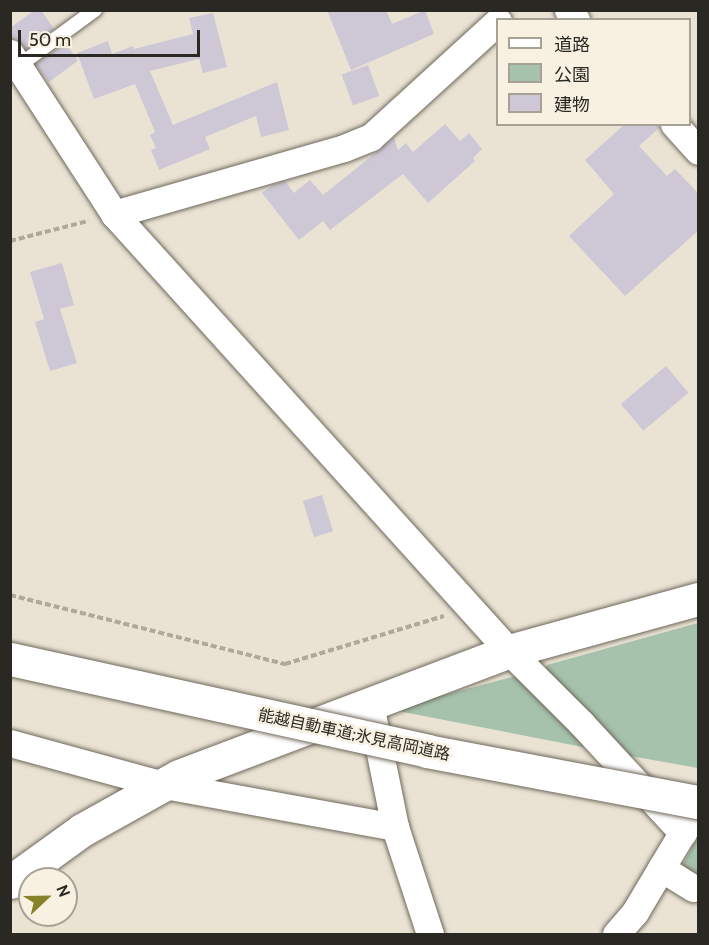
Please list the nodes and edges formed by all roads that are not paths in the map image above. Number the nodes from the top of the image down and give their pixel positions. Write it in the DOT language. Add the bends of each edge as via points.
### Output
graph roads {
  1 [pos="95,10"];
  2 [pos="496,22"];
  3 [pos="14,60"];
  4 [pos="676,126"];
  5 [pos="699,151"];
  6 [pos="114,214"];
  7 [pos="699,599"];
  8 [pos="10,639"];
  9 [pos="509,651"];
  10 [pos="10,659"];
  11 [pos="370,704"];
  12 [pos="10,743"];
  13 [pos="699,780"];
  14 [pos="164,784"];
  15 [pos="699,803"];
  16 [pos="395,827"];
  17 [pos="683,833"];
  18 [pos="662,868"];
  19 [pos="10,882"];
  20 [pos="693,888"];
  21 [pos="430,934"];
  22 [pos="616,934"];
  1 -- 3 [label="lane"];
  2 -- 6 [label="street" via="371,137"];
  3 -- 6 [label="street"];
  4 -- 5 [label="street"];
  6 -- 9 [label="street"];
  7 -- 9 [label="main road"];
  8 -- 13 [label="main road, 能越自動車道;氷見高岡道路" via="319,709"];
  9 -- 11 [label="main road"];
  9 -- 17 [label="street"];
  10 -- 15 [label="main road, 能越自動車道;氷見高岡道路, bridge" via="427,751"];
  11 -- 14 [label="main road"];
  11 -- 16 [label="street"];
  12 -- 14 [label="street"];
  14 -- 16 [label="street"];
  14 -- 19 [label="main road" via="82,830"];
  15 -- 17 [label="street"];
  16 -- 21 [label="street"];
  17 -- 18 [label="street"];
  18 -- 20 [label="street"];
  18 -- 22 [label="street" via="635,912"];
}
